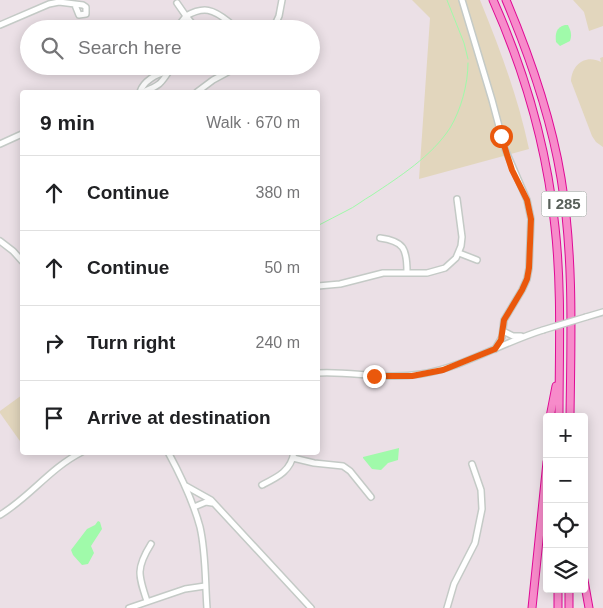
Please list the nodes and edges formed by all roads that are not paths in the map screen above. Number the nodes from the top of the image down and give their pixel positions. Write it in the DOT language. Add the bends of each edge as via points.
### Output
graph roads {
  1 [pos="282,0"];
  2 [pos="462,0"];
  3 [pos="493,0"];
  4 [pos="506,0"];
  5 [pos="177,3"];
  6 [pos="74,5"];
  7 [pos="186,16"];
  8 [pos="181,20"];
  9 [pos="189,20"];
  10 [pos="226,20"];
  11 [pos="277,20"];
  12 [pos="0,25"];
  13 [pos="158,75"];
  14 [pos="166,75"];
  15 [pos="223,75"];
  16 [pos="144,90"];
  17 [pos="146,90"];
  18 [pos="199,90"];
  19 [pos="20,135"];
  20 [pos="0,144"];
  21 [pos="457,199"];
  22 [pos="380,238"];
  23 [pos="0,241"];
  24 [pos="459,254"];
  25 [pos="20,259"];
  26 [pos="477,260"];
  27 [pos="407,272"];
  28 [pos="320,286"];
  29 [pos="603,312"];
  30 [pos="503,324"];
  31 [pos="505,332"];
  32 [pos="528,335"];
  33 [pos="508,343"];
  34 [pos="495,349"];
  35 [pos="320,373"];
  36 [pos="559,376"];
  37 [pos="551,413"];
  38 [pos="558,413"];
  39 [pos="570,413"];
  40 [pos="77,455"];
  41 [pos="170,455"];
  42 [pos="293,455"];
  43 [pos="472,464"];
  44 [pos="262,484"];
  45 [pos="186,486"];
  46 [pos="371,497"];
  47 [pos="543,501"];
  48 [pos="212,503"];
  49 [pos="194,507"];
  50 [pos="0,515"];
  51 [pos="152,544"];
  52 [pos="205,586"];
  53 [pos="558,593"];
  54 [pos="569,593"];
  55 [pos="586,593"];
  56 [pos="147,601"];
  57 [pos="129,608"];
  58 [pos="207,608"];
  59 [pos="311,608"];
  60 [pos="446,608"];
  61 [pos="532,608"];
  62 [pos="558,608"];
  63 [pos="569,608"];
  64 [pos="589,608"];
  1 -- 11 [label="street"];
  2 -- 30 [label="street" via="505,149 527,200 531,219 527,279"];
  3 -- 36 [label="highway, I 285" via="529,95 549,182 558,266"];
  4 -- 39 [label="highway, I 285" via="531,63 561,177 570,265"];
  5 -- 7 [label="street"];
  6 -- 12 [label="street" via="49,4"];
  7 -- 8 [label="street"];
  7 -- 9 [label="street"];
  7 -- 10 [label="street" via="212,10"];
  13 -- 16 [label="street"];
  14 -- 17 [label="street" via="158,86"];
  15 -- 18 [label="street"];
  19 -- 20 [label="street"];
  21 -- 24 [label="street" via="462,237"];
  22 -- 27 [label="street" via="393,240 403,247 407,256"];
  23 -- 25 [label="street"];
  24 -- 26 [label="street"];
  24 -- 27 [label="street" via="439,271"];
  27 -- 28 [label="street" via="383,272 340,284"];
  29 -- 32 [label="street, bridge"];
  30 -- 31 [label="street"];
  30 -- 34 [label="street" via="501,340"];
  31 -- 32 [label="street" via="513,336"];
  31 -- 33 [label="street"];
  32 -- 33 [label="street"];
  33 -- 34 [label="street"];
  34 -- 35 [label="street" via="454,366 412,376"];
  36 -- 37 [label="highway"];
  36 -- 38 [label="highway, I 285"];
  40 -- 50 [label="street"];
  41 -- 45 [label="street"];
  42 -- 44 [label="street" via="284,473"];
  42 -- 46 [label="street" via="314,463 343,466"];
  43 -- 60 [label="street" via="481,490 482,509 475,543"];
  45 -- 48 [label="street"];
  45 -- 49 [label="street"];
  47 -- 61 [label="highway"];
  48 -- 49 [label="street"];
  48 -- 59 [label="street"];
  49 -- 52 [label="street" via="202,541"];
  51 -- 56 [label="street" via="139,572"];
  52 -- 56 [label="street" via="185,588"];
  52 -- 58 [label="street"];
  53 -- 62 [label="highway"];
  54 -- 63 [label="highway"];
  55 -- 64 [label="highway"];
  56 -- 57 [label="street"];
}
